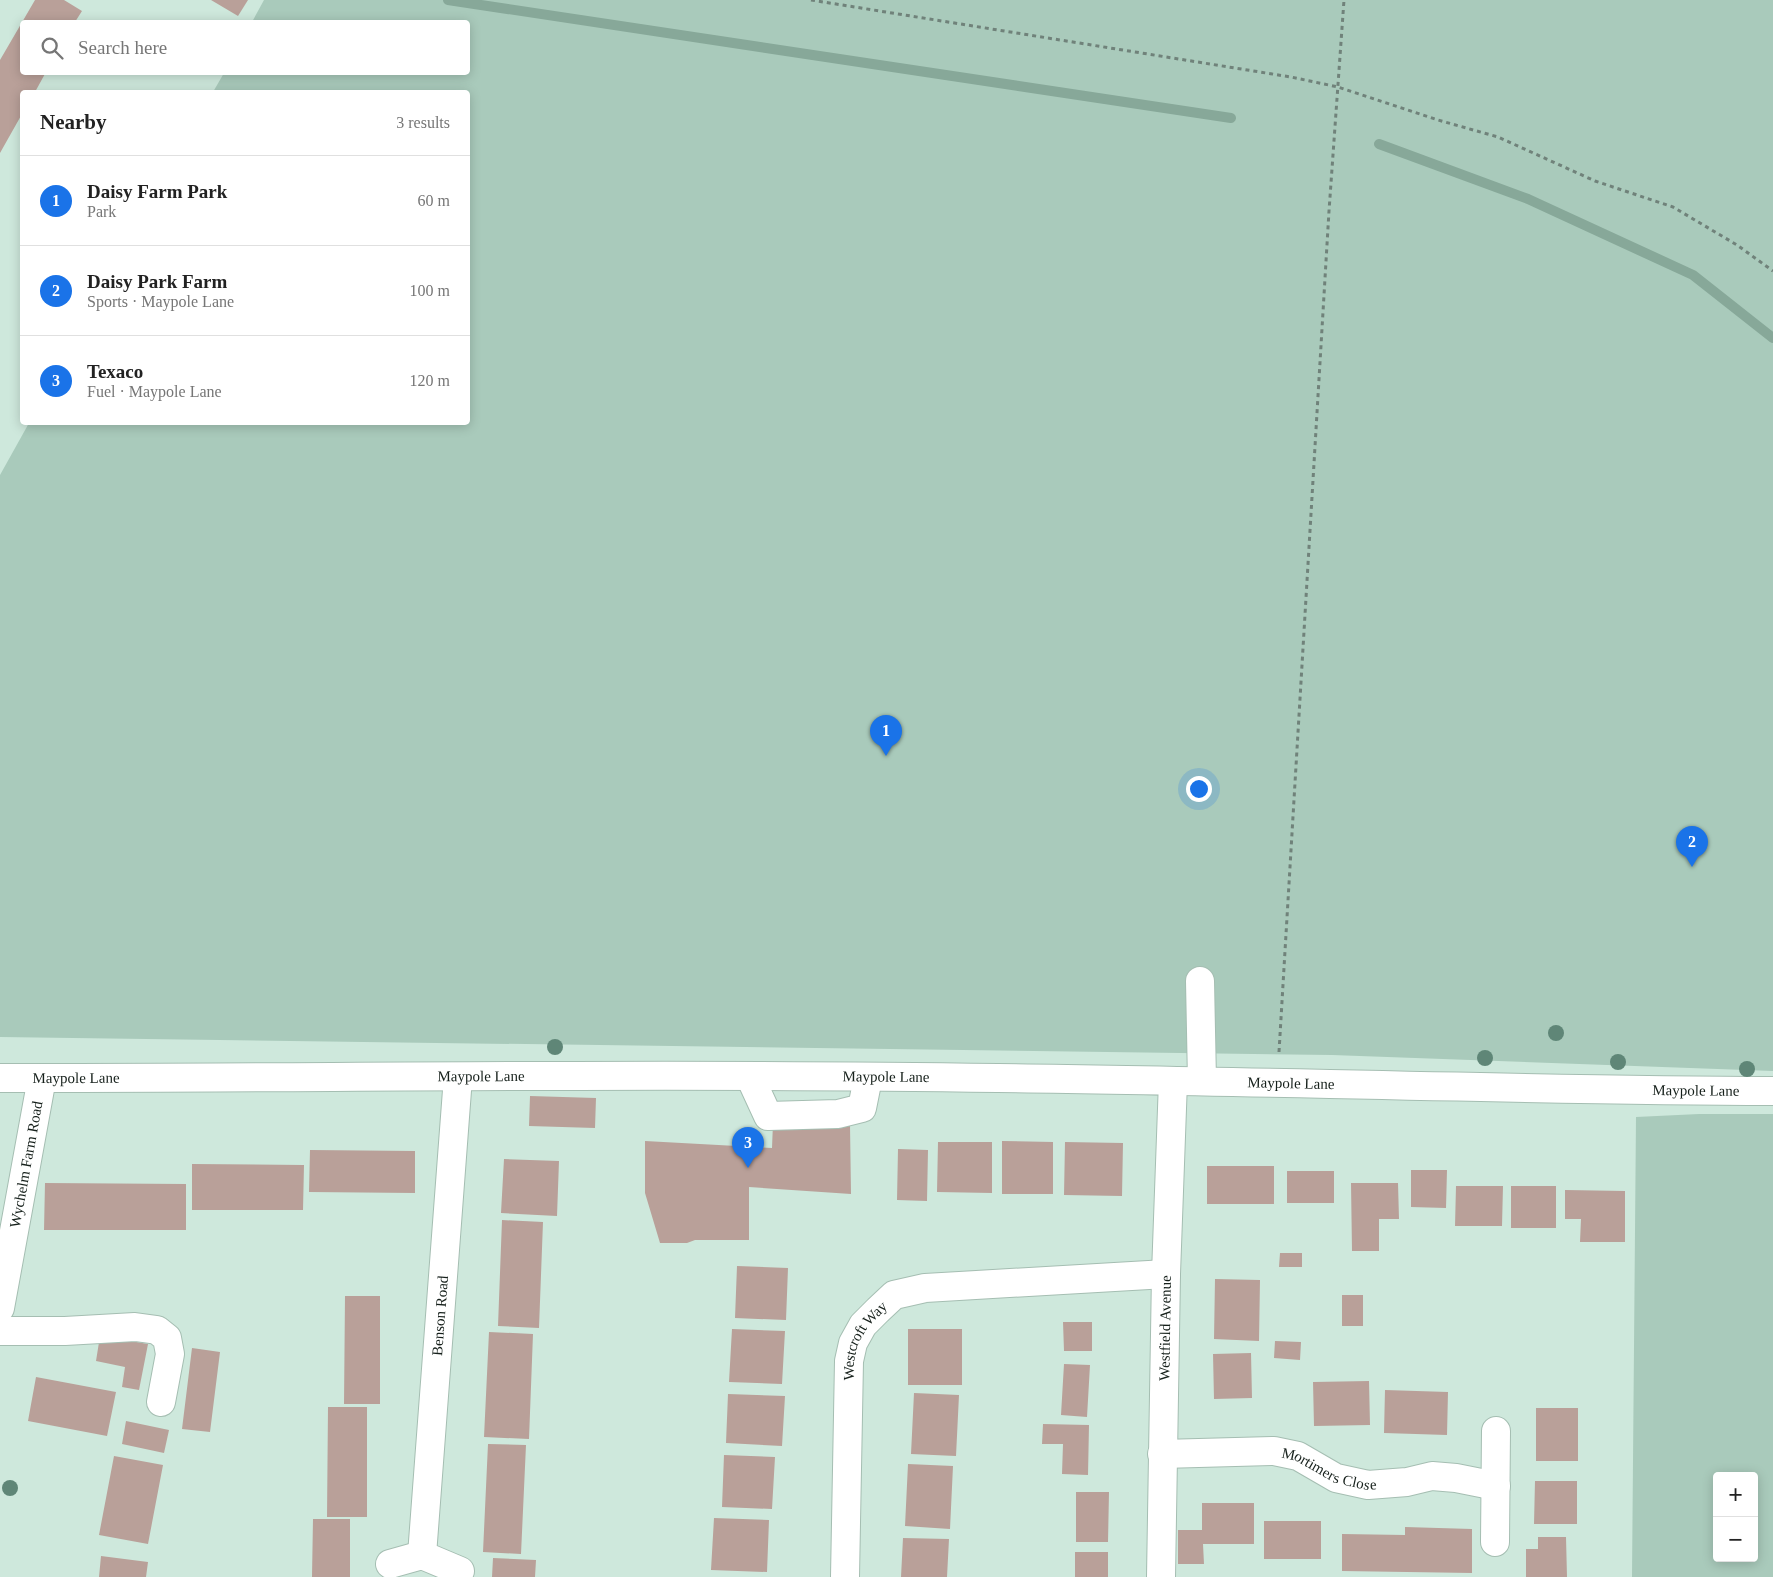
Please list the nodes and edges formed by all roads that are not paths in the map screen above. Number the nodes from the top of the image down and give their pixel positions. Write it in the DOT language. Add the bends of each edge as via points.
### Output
graph roads {
  1 [pos="1200,981"];
  2 [pos="458,1076"];
  3 [pos="750,1077"];
  4 [pos="0,1078"];
  5 [pos="42,1078"];
  6 [pos="868,1078"];
  7 [pos="1173,1081"];
  8 [pos="1202,1081"];
  9 [pos="1773,1091"];
  10 [pos="1166,1274"];
  11 [pos="0,1308"];
  12 [pos="0,1331"];
  13 [pos="161,1402"];
  14 [pos="1496,1431"];
  15 [pos="1162,1454"];
  16 [pos="1496,1486"];
  17 [pos="1495,1542"];
  18 [pos="422,1555"];
  19 [pos="390,1564"];
  20 [pos="460,1571"];
  21 [pos="845,1577"];
  22 [pos="1161,1577"];
  1 -- 8 [label="street"];
  2 -- 3 [label="street, Maypole Lane"];
  2 -- 5 [label="street, Maypole Lane"];
  2 -- 18 [label="street, Benson Road"];
  3 -- 6 [label="street, Maypole Lane"];
  3 -- 6 [label="street" via="768,1116 838,1114 862,1108"];
  4 -- 5 [label="street, Maypole Lane"];
  5 -- 11 [label="street, Wychelm Farm Road"];
  6 -- 7 [label="street, Maypole Lane"];
  7 -- 8 [label="street, Maypole Lane"];
  7 -- 10 [label="street, Westfield Avenue"];
  8 -- 9 [label="street, Maypole Lane"];
  10 -- 15 [label="street, Westfield Avenue"];
  10 -- 21 [label="street, Westcroft Way" via="926,1288 894,1295 888,1300 863,1325 848,1361"];
  12 -- 13 [label="street" via="112,1327 156,1330 167,1338 170,1354"];
  14 -- 16 [label="street"];
  15 -- 16 [label="street, Mortimers Close" via="1274,1451 1298,1456 1336,1478 1368,1485 1432,1476"];
  15 -- 22 [label="street, Westfield Avenue"];
  16 -- 17 [label="street"];
  18 -- 19 [label="street"];
  18 -- 20 [label="street"];
}
